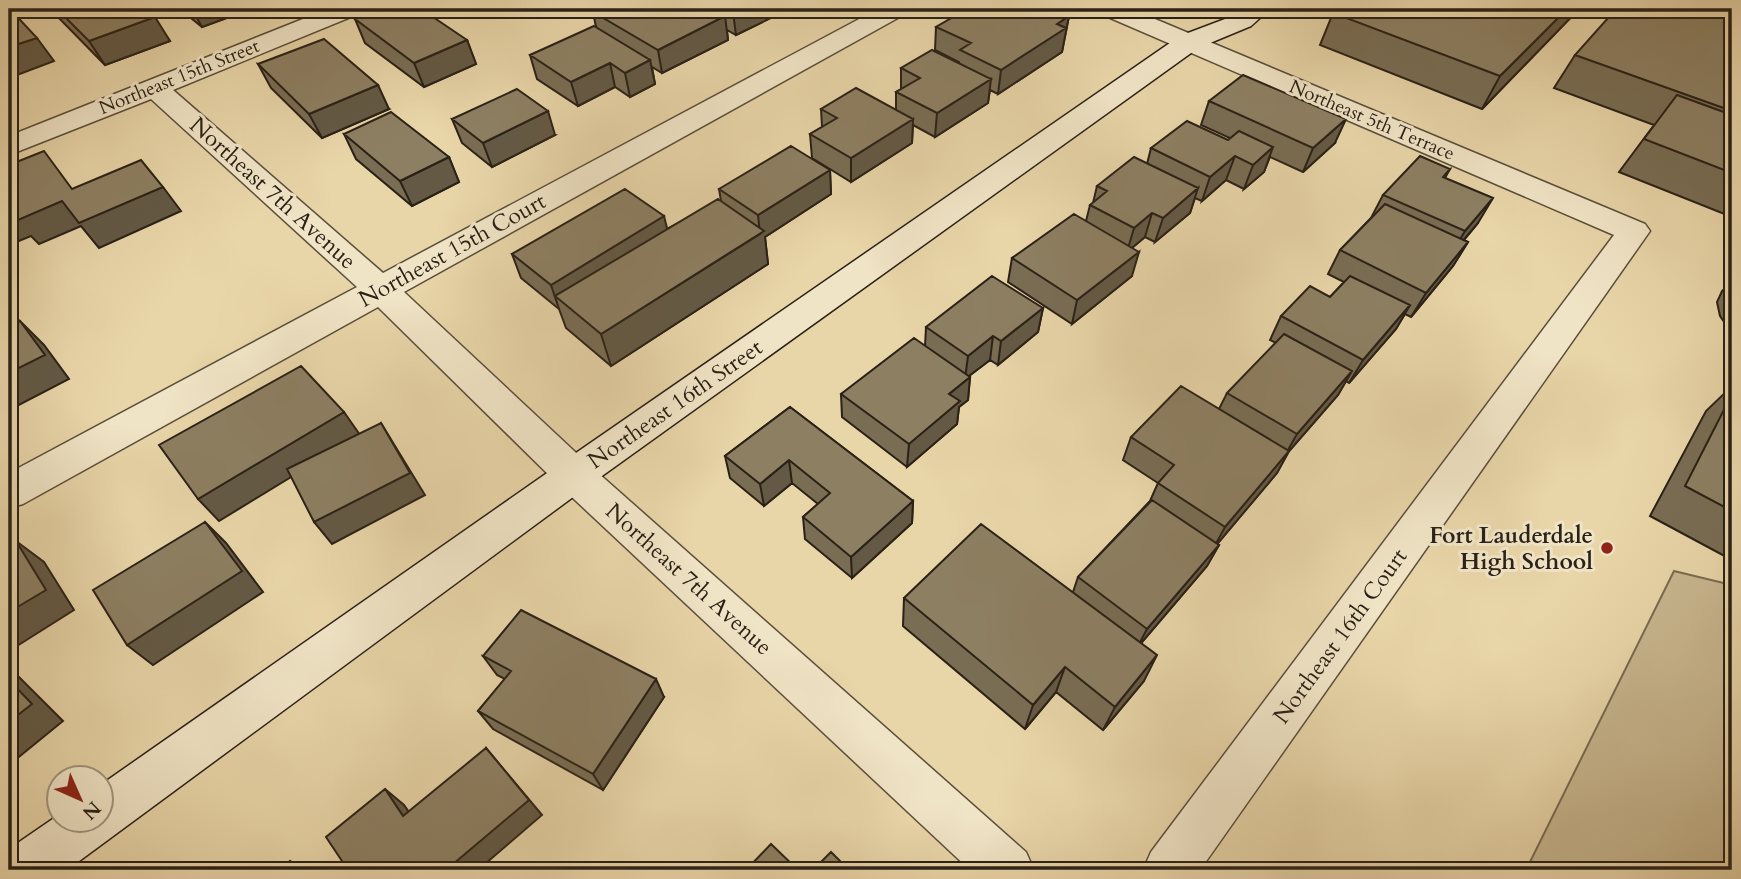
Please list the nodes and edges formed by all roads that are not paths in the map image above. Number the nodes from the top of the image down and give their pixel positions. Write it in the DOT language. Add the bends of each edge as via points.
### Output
graph roads {
  1 [pos="349,9"];
  2 [pos="896,9"];
  3 [pos="1110,9"];
  4 [pos="1258,9"];
  5 [pos="1189,42"];
  6 [pos="154,87"];
  7 [pos="9,146"];
  8 [pos="1634,231"];
  9 [pos="380,289"];
  10 [pos="574,475"];
  11 [pos="9,492"];
  12 [pos="116,804"];
  13 [pos="74,834"];
  14 [pos="24,870"];
  15 [pos="1008,870"];
  16 [pos="1169,870"];
  1 -- 6 [label="street, Northeast 15th Street"];
  2 -- 9 [label="street, Northeast 15th Court"];
  3 -- 5 [label="street, Northeast 5th Terrace"];
  4 -- 5 [label="street, Northeast 16th Street"];
  5 -- 8 [label="street, Northeast 5th Terrace"];
  5 -- 10 [label="street, Northeast 16th Street"];
  6 -- 7 [label="street, Northeast 15th Street"];
  6 -- 9 [label="street, Northeast 7th Avenue"];
  8 -- 16 [label="street, Northeast 16th Court"];
  9 -- 10 [label="street, Northeast 7th Avenue"];
  9 -- 11 [label="street, Northeast 15th Court"];
  10 -- 12 [label="street, Northeast 16th Street"];
  10 -- 15 [label="street, Northeast 7th Avenue"];
  13 -- 14 [label="street"];
}
